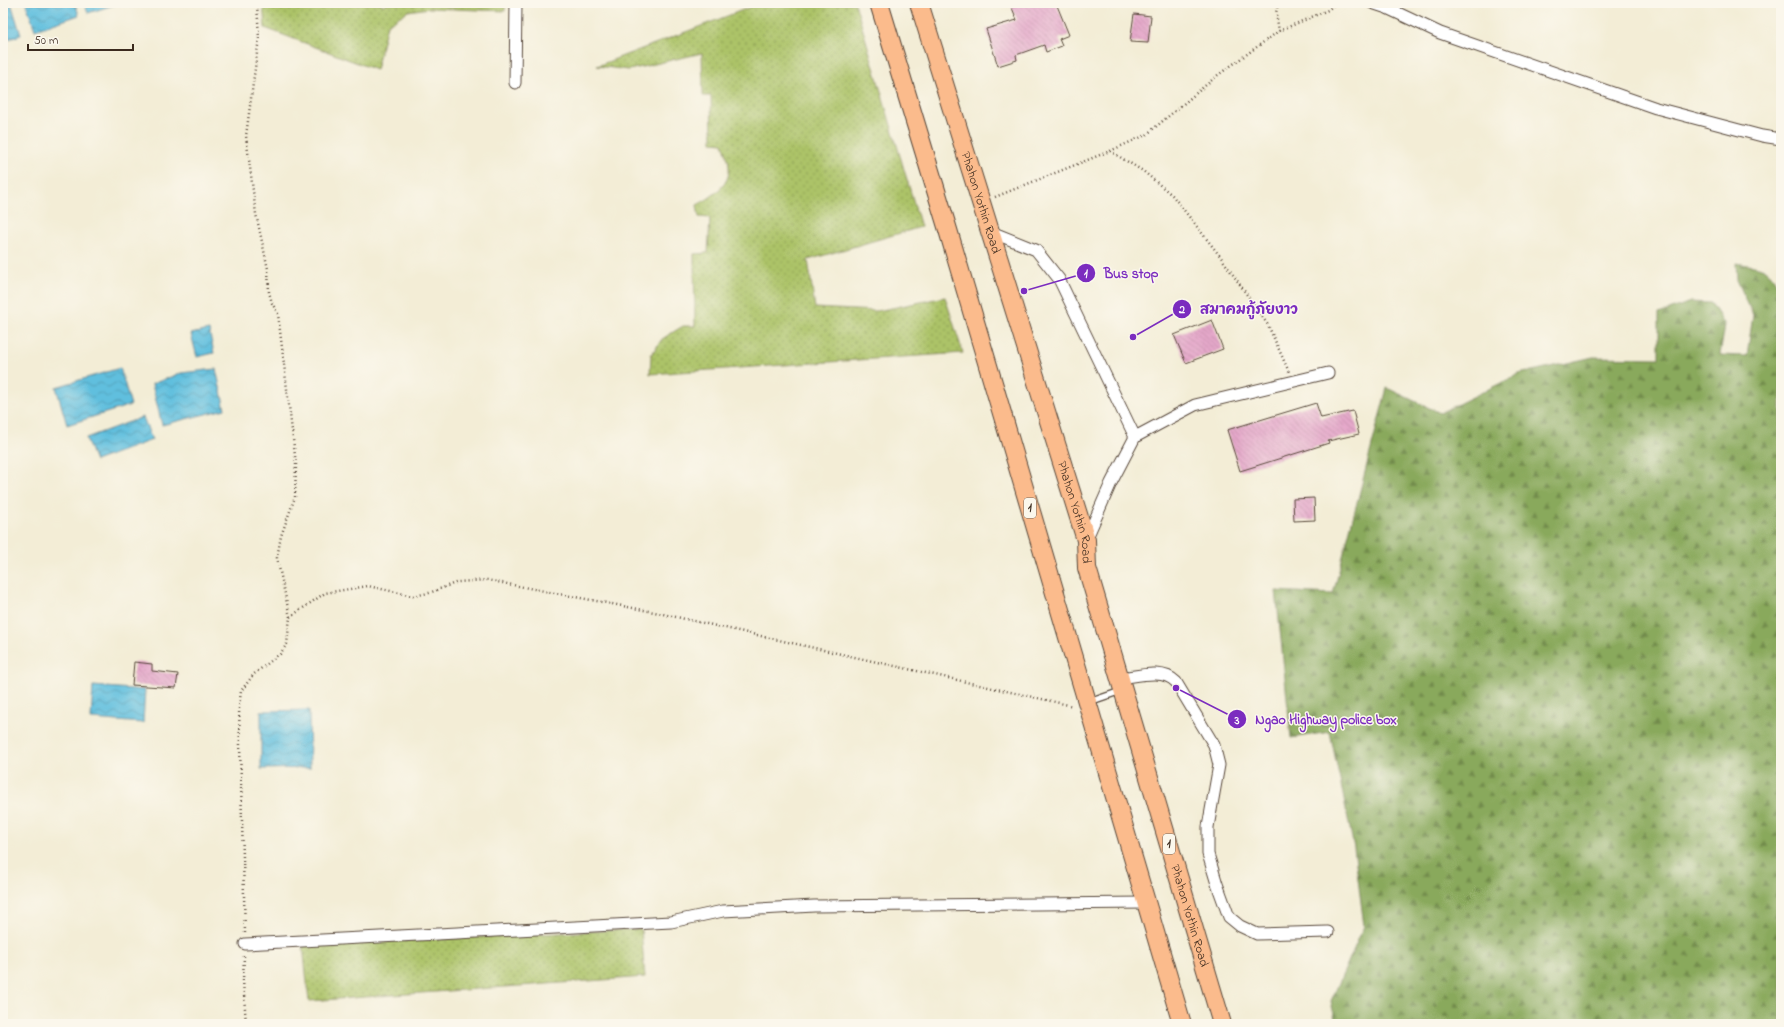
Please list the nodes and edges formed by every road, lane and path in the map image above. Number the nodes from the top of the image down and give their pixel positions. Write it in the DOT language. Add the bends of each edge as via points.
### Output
graph roads {
  1 [pos="257,3"];
  2 [pos="516,3"];
  3 [pos="878,3"];
  4 [pos="919,3"];
  5 [pos="1278,3"];
  6 [pos="1336,3"];
  7 [pos="1372,3"];
  8 [pos="1279,31"];
  9 [pos="515,83"];
  10 [pos="1781,139"];
  11 [pos="1110,151"];
  12 [pos="980,203"];
  13 [pos="989,231"];
  14 [pos="1328,373"];
  15 [pos="1293,381"];
  16 [pos="1135,437"];
  17 [pos="1086,540"];
  18 [pos="290,617"];
  19 [pos="1122,684"];
  20 [pos="1088,706"];
  21 [pos="1146,903"];
  22 [pos="1328,932"];
  23 [pos="245,944"];
  24 [pos="246,1024"];
  25 [pos="1182,1024"];
  26 [pos="1222,1024"];
  1 -- 18 [label="path" via="259,38 246,136 256,214 268,269 269,292 278,314 296,464 295,496 281,536 277,558"];
  2 -- 9 [label="street"];
  3 -- 20 [label="highway, 1" via="948,230"];
  4 -- 12 [label="highway, Phahon Yothin Road / 1"];
  5 -- 8 [label="path" via="1276,13"];
  6 -- 8 [label="path" via="1328,10"];
  7 -- 10 [label="street" via="1440,33 1656,108"];
  8 -- 11 [label="path" via="1218,75 1146,135"];
  11 -- 12 [label="path"];
  11 -- 15 [label="path" via="1143,171 1172,195 1220,256 1268,325"];
  12 -- 13 [label="highway, Phahon Yothin Road / 1"];
  13 -- 16 [label="street" via="1036,250 1059,279"];
  13 -- 17 [label="highway, Phahon Yothin Road / 1"];
  14 -- 15 [label="street"];
  15 -- 16 [label="street" via="1195,405"];
  16 -- 17 [label="street"];
  17 -- 19 [label="highway, Phahon Yothin Road / 1" via="1087,568"];
  18 -- 20 [label="path" via="325,593 368,586 413,596 458,582 487,580 654,612"];
  18 -- 23 [label="path" via="287,644 280,654 254,674 241,691 239,708"];
  19 -- 20 [label="lane"];
  19 -- 22 [label="street" via="1162,674 1170,676 1214,745 1218,765 1208,827 1208,854 1229,917 1257,934"];
  19 -- 26 [label="highway, Phahon Yothin Road / 1"];
  20 -- 21 [label="highway, 1"];
  21 -- 23 [label="street" via="814,906 723,911 671,922"];
  21 -- 25 [label="highway, 1"];
  23 -- 24 [label="path" via="242,980"];
}
